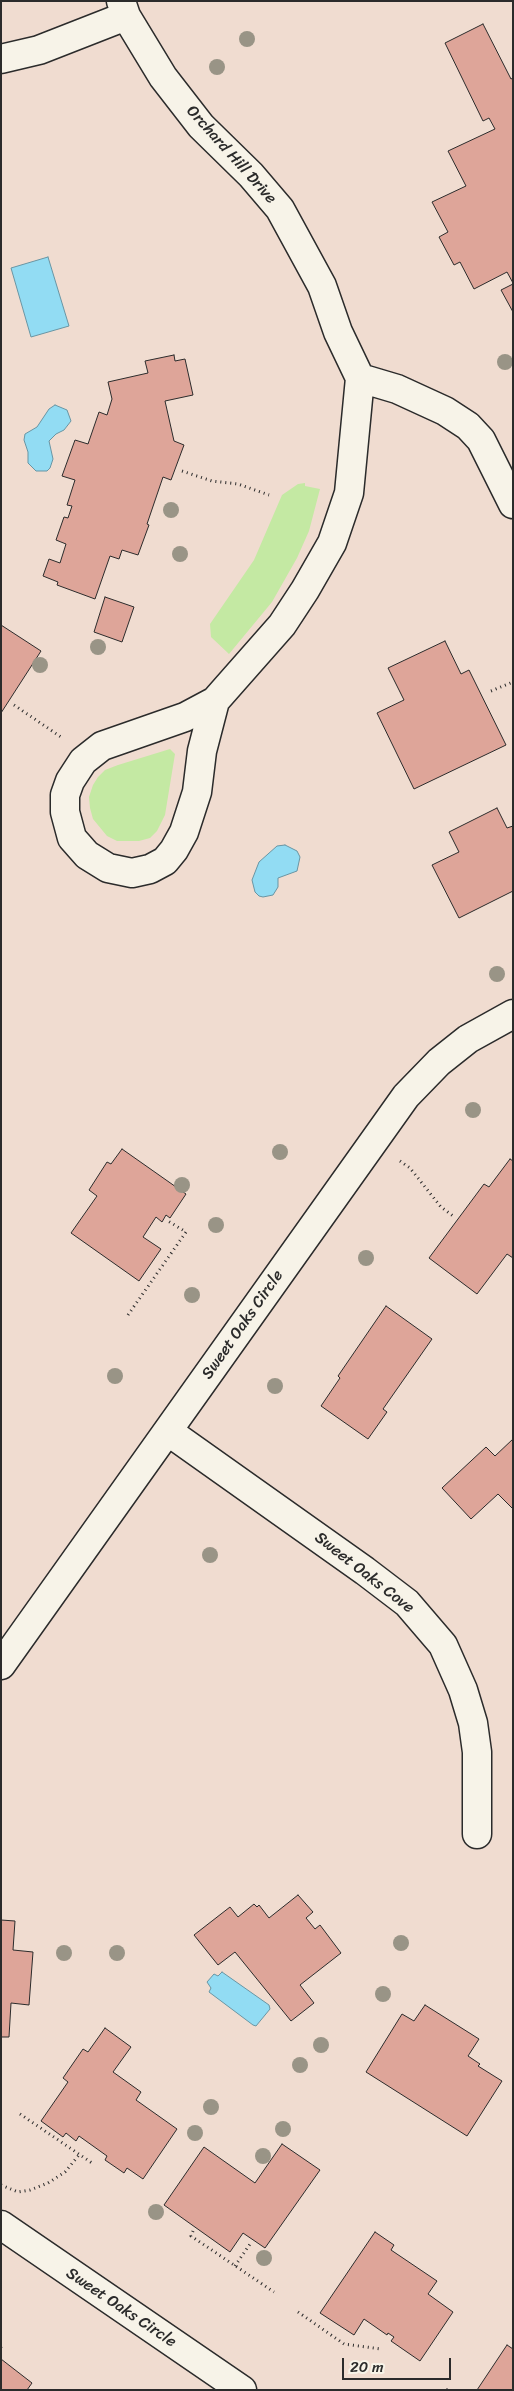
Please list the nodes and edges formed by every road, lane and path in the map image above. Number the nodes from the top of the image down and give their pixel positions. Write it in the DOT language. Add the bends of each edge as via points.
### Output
graph roads {
  1 [pos="123,9"];
  2 [pos="1,59"];
  3 [pos="360,378"];
  4 [pos="182,472"];
  5 [pos="269,495"];
  6 [pos="511,500"];
  7 [pos="513,682"];
  8 [pos="491,692"];
  9 [pos="215,701"];
  10 [pos="14,705"];
  11 [pos="66,739"];
  12 [pos="513,1014"];
  13 [pos="398,1160"];
  14 [pos="453,1216"];
  15 [pos="168,1220"];
  16 [pos="128,1315"];
  17 [pos="169,1432"];
  18 [pos="1,1665"];
  19 [pos="476,1834"];
  20 [pos="20,2114"];
  21 [pos="79,2155"];
  22 [pos="92,2163"];
  23 [pos="1,2185"];
  24 [pos="1,2225"];
  25 [pos="194,2231"];
  26 [pos="250,2244"];
  27 [pos="235,2266"];
  28 [pos="274,2292"];
  29 [pos="298,2312"];
  30 [pos="381,2349"];
  31 [pos="242,2390"];
  1 -- 2 [label="street" via="39,50"];
  1 -- 3 [label="street, Orchard Hill Drive" via="163,77 201,126 280,208 322,286 338,332"];
  3 -- 6 [label="street" via="397,389 446,411 468,426 481,440"];
  3 -- 9 [label="street" via="349,493 332,543 282,625"];
  4 -- 5 [label="path" via="212,481 238,484"];
  7 -- 8 [label="path"];
  9 -- 9 [label="street" via="185,717 102,746 83,761 65,795 65,812 72,838 88,854 108,868 132,873 165,861 184,832 197,792 202,751"];
  10 -- 11 [label="path"];
  12 -- 17 [label="street, Sweet Oaks Circle" via="468,1039 406,1096"];
  13 -- 14 [label="path" via="410,1168 435,1201"];
  15 -- 16 [label="path" via="186,1232"];
  17 -- 18 [label="street, Sweet Oaks Circle"];
  17 -- 19 [label="street, Sweet Oaks Cove" via="365,1571 406,1603 442,1645 463,1690 473,1723"];
  20 -- 21 [label="path"];
  21 -- 22 [label="path"];
  21 -- 23 [label="path" via="65,2172 30,2190 18,2192"];
  24 -- 31 [label="street, Sweet Oaks Circle"];
  25 -- 27 [label="path" via="191,2236"];
  26 -- 27 [label="path"];
  27 -- 28 [label="path"];
  29 -- 30 [label="path" via="344,2344"];
}
